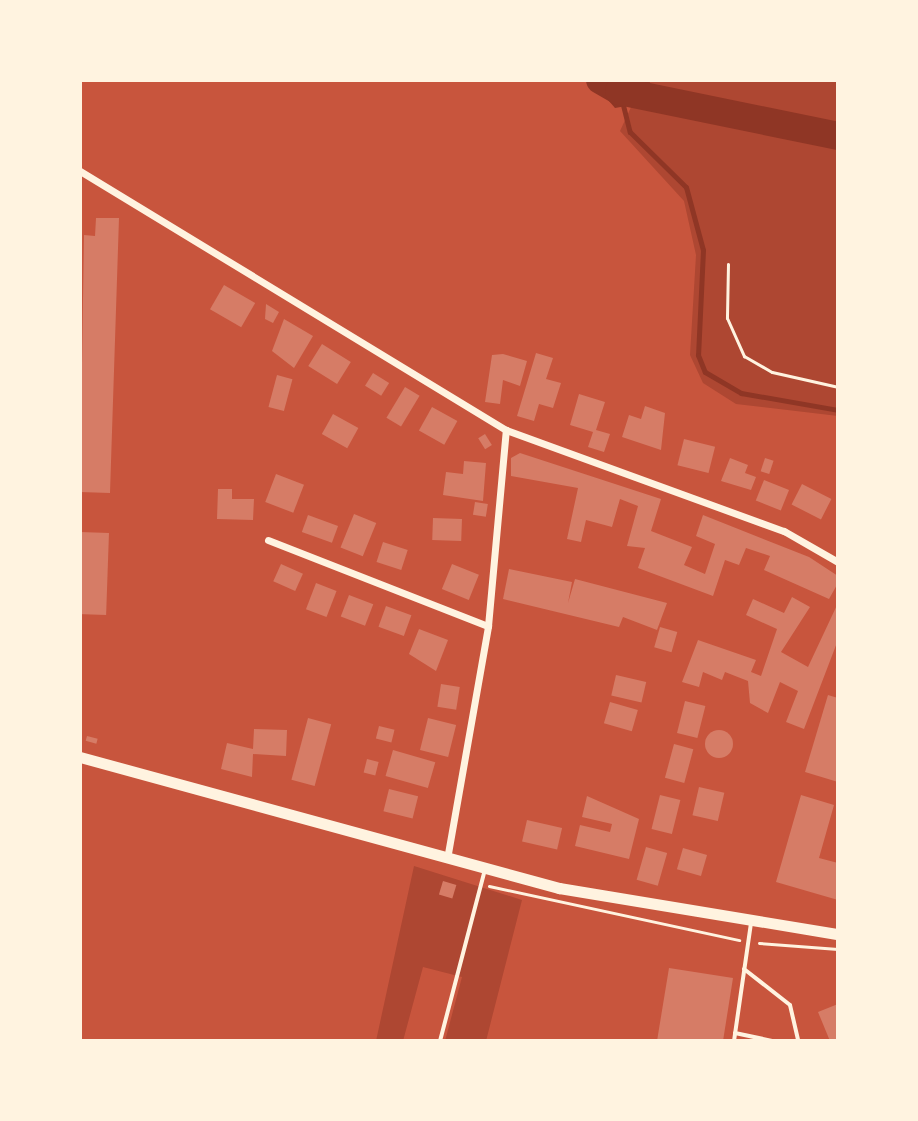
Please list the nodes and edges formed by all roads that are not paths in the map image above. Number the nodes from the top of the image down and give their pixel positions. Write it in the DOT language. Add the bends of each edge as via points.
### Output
graph roads {
  1 [pos="80,171"];
  2 [pos="506,430"];
  3 [pos="268,540"];
  4 [pos="838,562"];
  5 [pos="488,626"];
  6 [pos="80,757"];
  7 [pos="447,859"];
  8 [pos="485,870"];
  9 [pos="752,921"];
  10 [pos="838,927"];
  11 [pos="823,930"];
  12 [pos="838,934"];
  13 [pos="744,969"];
  14 [pos="735,1033"];
  15 [pos="440,1041"];
  16 [pos="734,1041"];
  17 [pos="773,1041"];
  18 [pos="798,1041"];
  1 -- 2 [label="street"];
  2 -- 4 [label="street" via="784,531"];
  2 -- 5 [label="street"];
  3 -- 5 [label="street"];
  5 -- 7 [label="street"];
  6 -- 7 [label="main road" via="248,798"];
  7 -- 8 [label="main road"];
  8 -- 9 [label="main road"];
  8 -- 15 [label="lane"];
  9 -- 11 [label="main road"];
  9 -- 13 [label="lane"];
  10 -- 11 [label="main road"];
  11 -- 12 [label="main road"];
  13 -- 14 [label="lane"];
  13 -- 18 [label="lane" via="790,1005"];
  14 -- 16 [label="lane"];
  14 -- 17 [label="lane"];
}
